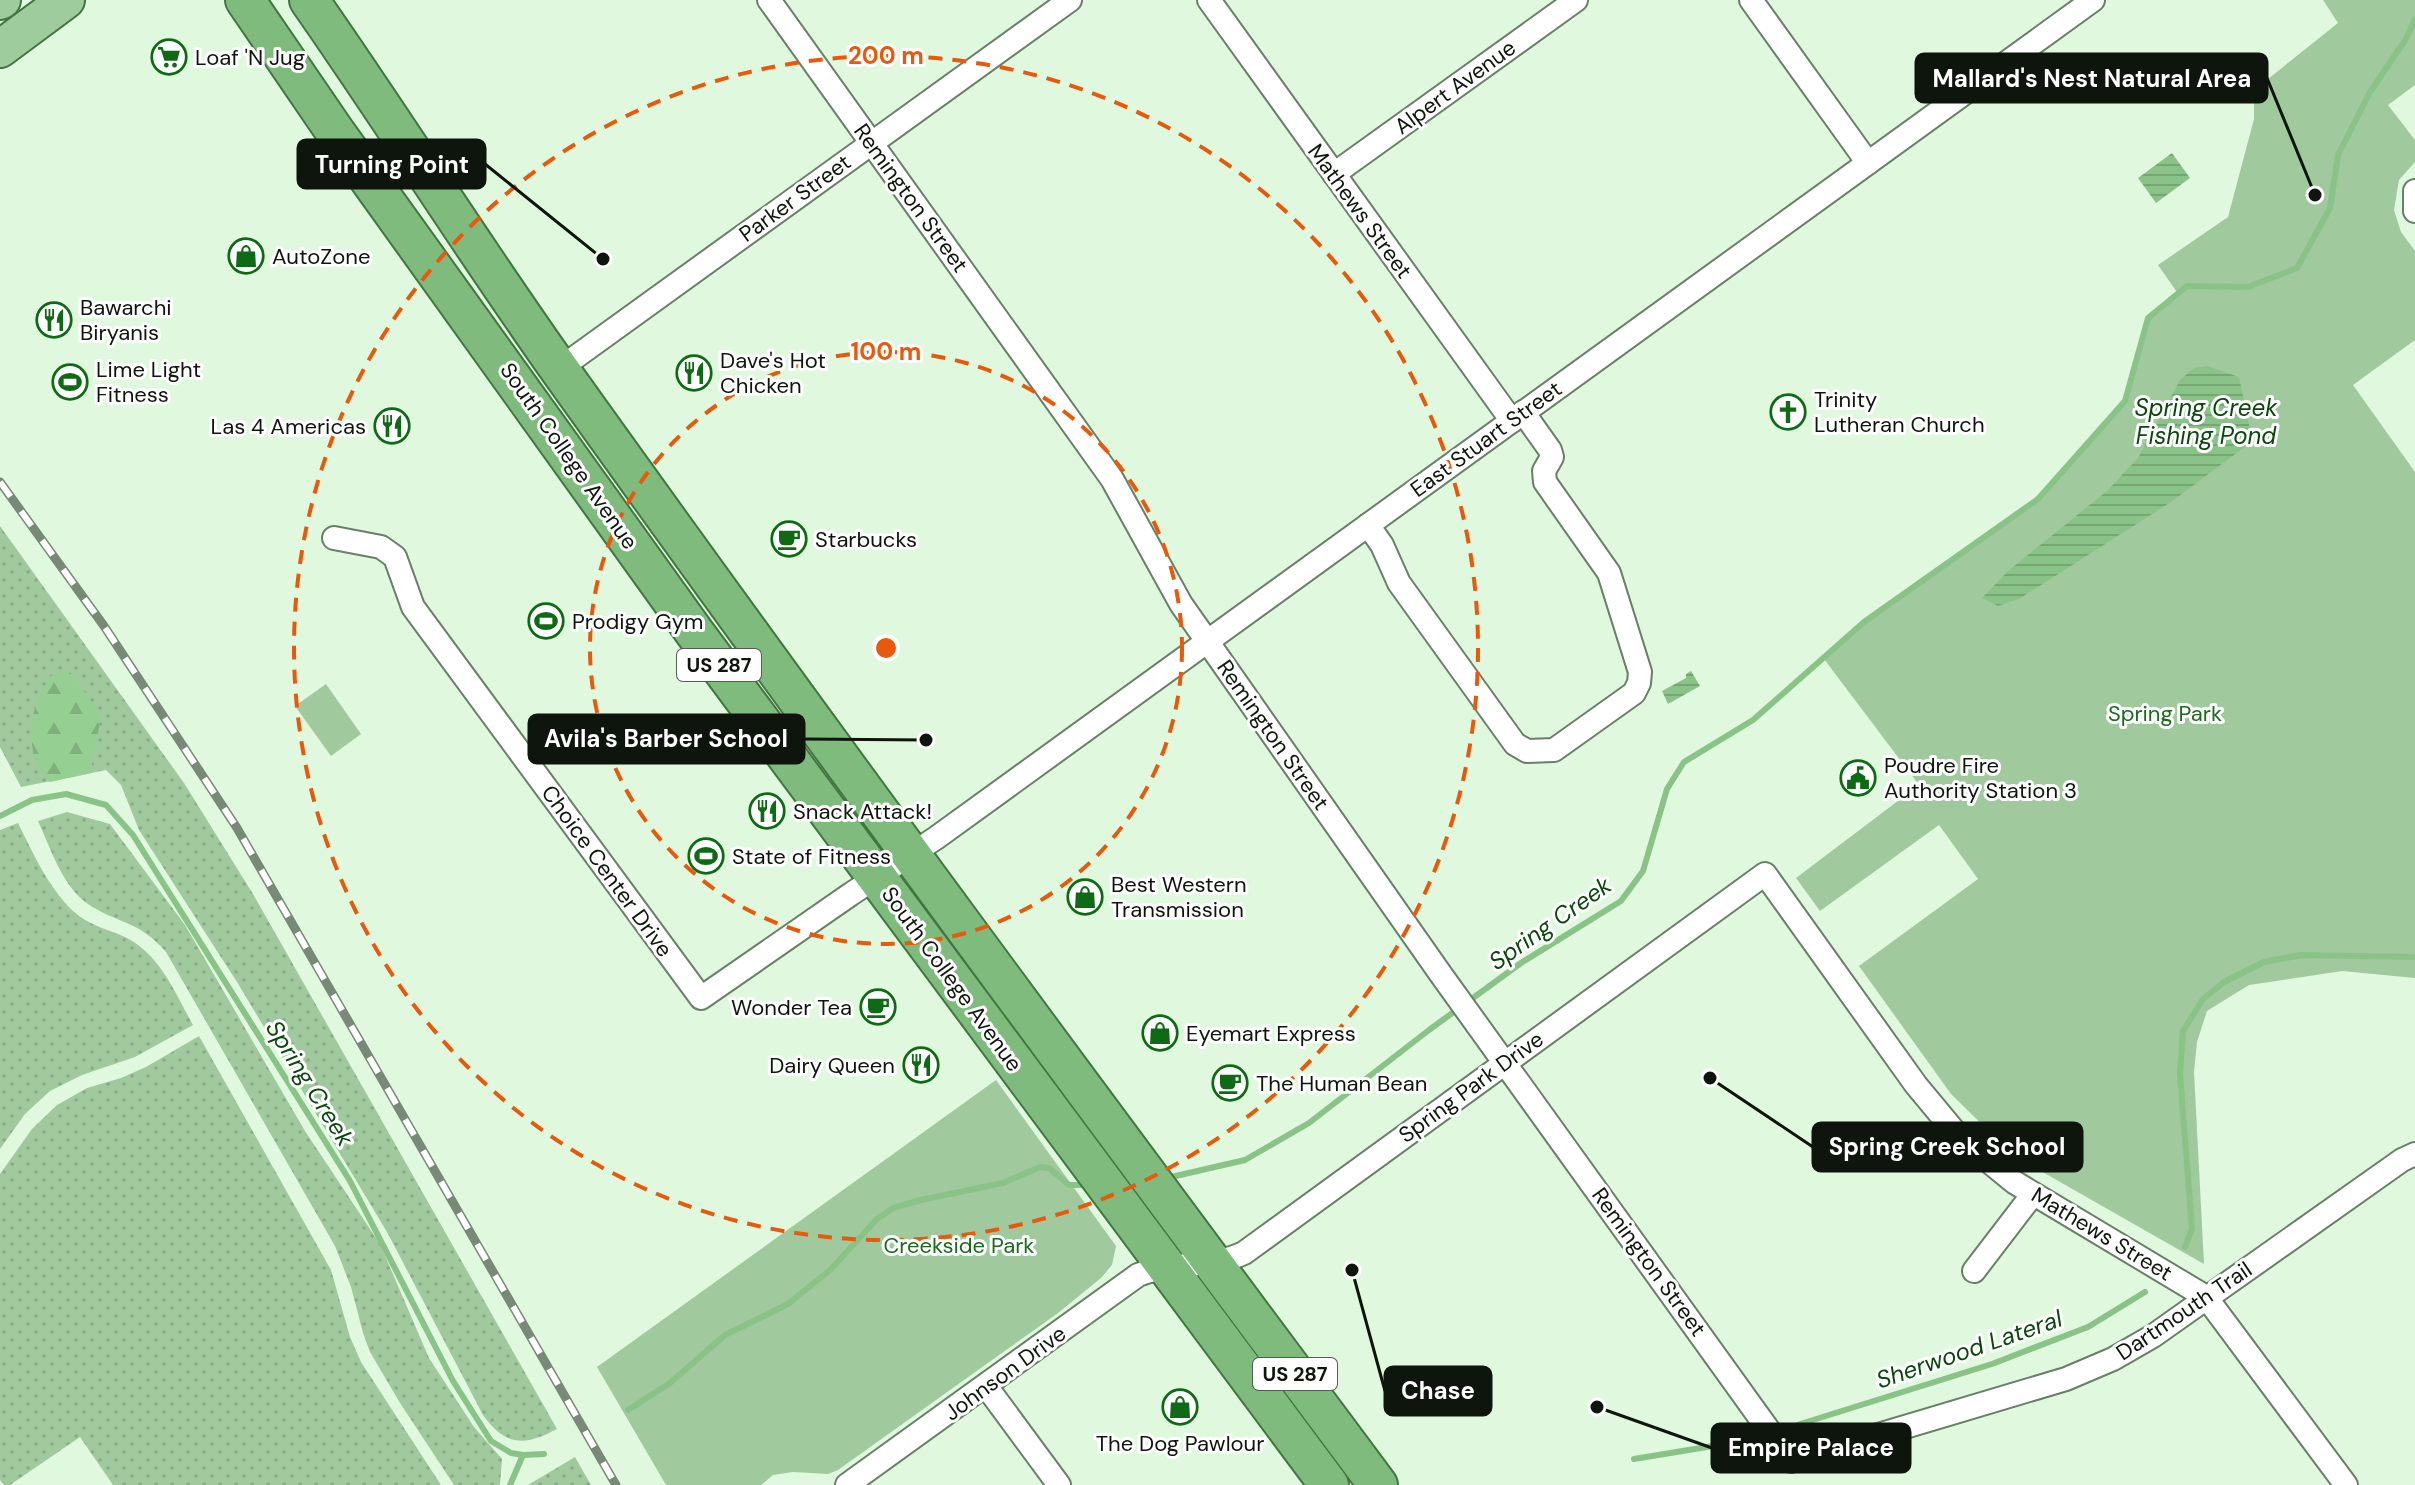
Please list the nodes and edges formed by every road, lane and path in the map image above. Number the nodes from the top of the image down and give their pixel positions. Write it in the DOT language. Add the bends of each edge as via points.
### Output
graph roads {
  1 [pos="66,0"];
  2 [pos="245,0"];
  3 [pos="309,0"];
  4 [pos="769,0"];
  5 [pos="1070,0"];
  6 [pos="1209,0"];
  7 [pos="1576,0"];
  8 [pos="1751,0"];
  9 [pos="2093,0"];
  10 [pos="0,49"];
  11 [pos="872,143"];
  12 [pos="1868,163"];
  13 [pos="1334,174"];
  14 [pos="2415,191"];
  15 [pos="2415,211"];
  16 [pos="485,338"];
  17 [pos="559,369"];
  18 [pos="1517,417"];
  19 [pos="550,430"];
  20 [pos="627,462"];
  21 [pos="1368,525"];
  22 [pos="334,538"];
  23 [pos="1207,641"];
  24 [pos="911,854"];
  25 [pos="1765,874"];
  26 [pos="877,877"];
  27 [pos="701,998"];
  28 [pos="1505,1063"];
  29 [pos="2415,1154"];
  30 [pos="2033,1194"];
  31 [pos="1211,1262"];
  32 [pos="1165,1265"];
  33 [pos="1974,1271"];
  34 [pos="2206,1297"];
  35 [pos="986,1386"];
  36 [pos="1791,1461"];
  37 [pos="847,1485"];
  38 [pos="1059,1485"];
  39 [pos="1329,1485"];
  40 [pos="1378,1485"];
  41 [pos="2346,1485"];
  1 -- 10 [label="main road"];
  2 -- 16 [label="highway, South College Avenue / US 287"];
  3 -- 17 [label="highway, South College Avenue / US 287"];
  4 -- 11 [label="street, Remington Street"];
  5 -- 11 [label="street, Parker Street"];
  6 -- 13 [label="street, Mathews Street"];
  7 -- 13 [label="street, Alpert Avenue"];
  8 -- 12 [label="street"];
  9 -- 12 [label="street, East Stuart Street"];
  11 -- 17 [label="street, Parker Street"];
  11 -- 23 [label="street, Remington Street" via="1112,479"];
  12 -- 18 [label="street, East Stuart Street"];
  13 -- 18 [label="street, Mathews Street"];
  14 -- 15 [label="street"];
  16 -- 17 [label="highway" via="510,341 539,372"];
  16 -- 19 [label="highway, South College Avenue / US 287"];
  17 -- 20 [label="highway, South College Avenue / US 287"];
  18 -- 21 [label="street, East Stuart Street"];
  18 -- 21 [label="street, Mathews Street" via="1550,450 1545,482 1609,573 1640,672 1634,693 1554,750 1527,751 1515,744 1399,583"];
  19 -- 20 [label="highway" via="572,432 606,463"];
  19 -- 26 [label="highway, South College Avenue / US 287"];
  20 -- 24 [label="highway, South College Avenue / US 287"];
  21 -- 23 [label="street, East Stuart Street"];
  22 -- 27 [label="street, Choice Center Drive" via="381,547 395,557 413,607"];
  23 -- 24 [label="street, East Stuart Street"];
  23 -- 28 [label="street, Remington Street"];
  24 -- 26 [label="street, East Stuart Street"];
  24 -- 31 [label="highway, South College Avenue / US 287"];
  25 -- 28 [label="street, Spring Park Drive"];
  25 -- 30 [label="street, Mathews Street" via="1947,1125"];
  26 -- 27 [label="street, East Stuart Street"];
  26 -- 32 [label="highway, South College Avenue / US 287"];
  28 -- 31 [label="street, Spring Park Drive" via="1244,1253"];
  28 -- 36 [label="street, Remington Street"];
  29 -- 34 [label="street, Dartmouth Trail"];
  30 -- 33 [label="street"];
  30 -- 34 [label="street, Mathews Street"];
  31 -- 32 [label="street, Spring Park Drive"];
  31 -- 40 [label="highway, South College Avenue / US 287"];
  32 -- 35 [label="street, Johnson Drive" via="1133,1278"];
  32 -- 39 [label="highway, South College Avenue / US 287"];
  34 -- 36 [label="street, Dartmouth Trail" via="2153,1336 2066,1379"];
  34 -- 41 [label="street, Mathews Street"];
  35 -- 37 [label="street, Johnson Drive"];
  35 -- 38 [label="street"];
}
